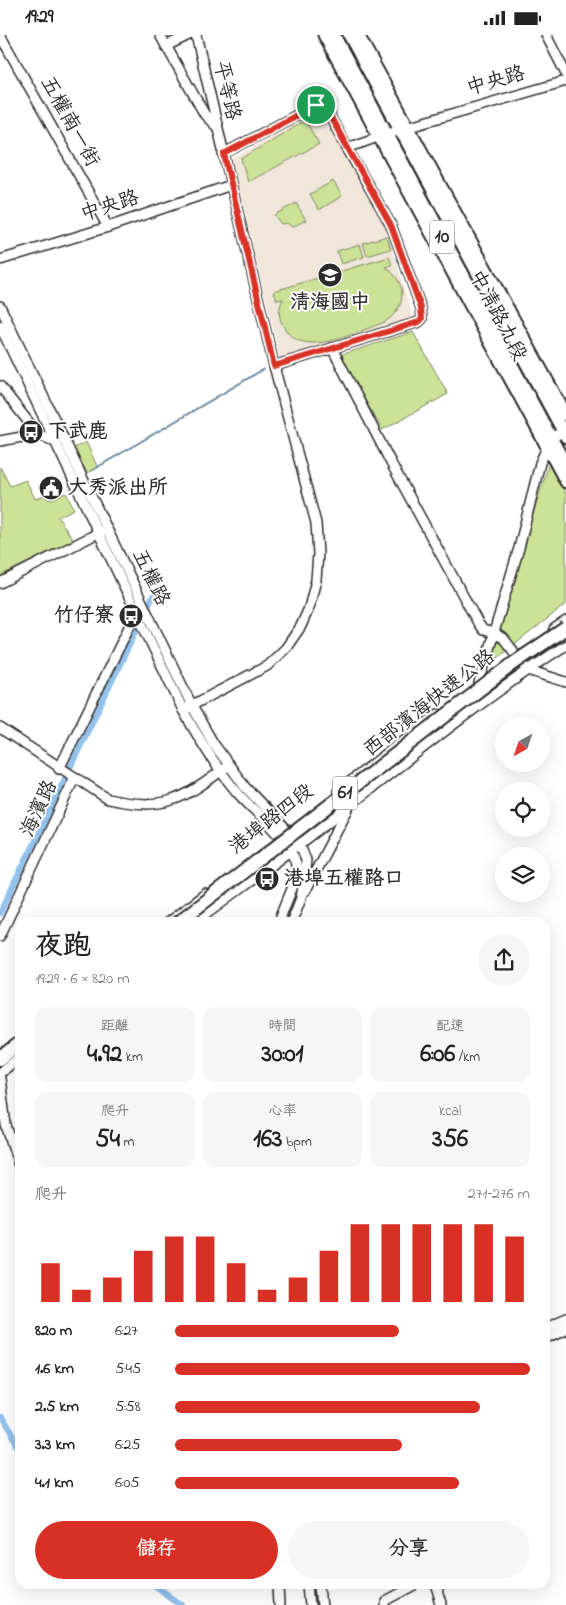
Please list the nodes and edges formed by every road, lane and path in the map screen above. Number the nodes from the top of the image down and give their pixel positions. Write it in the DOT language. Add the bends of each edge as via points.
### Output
graph roads {
  1 [pos="0,35"];
  2 [pos="160,35"];
  3 [pos="189,35"];
  4 [pos="196,35"];
  5 [pos="324,35"];
  6 [pos="334,35"];
  7 [pos="349,35"];
  8 [pos="358,35"];
  9 [pos="546,35"];
  10 [pos="166,46"];
  11 [pos="566,74"];
  12 [pos="566,81"];
  13 [pos="208,94"];
  14 [pos="196,99"];
  15 [pos="216,126"];
  16 [pos="404,128"];
  17 [pos="383,135"];
  18 [pos="347,148"];
  19 [pos="224,154"];
  20 [pos="231,185"];
  21 [pos="108,227"];
  22 [pos="0,260"];
  23 [pos="0,307"];
  24 [pos="0,327"];
  25 [pos="332,348"];
  26 [pos="274,366"];
  27 [pos="0,386"];
  28 [pos="566,415"];
  29 [pos="565,433"];
  30 [pos="38,434"];
  31 [pos="59,440"];
  32 [pos="0,441"];
  33 [pos="549,442"];
  34 [pos="566,465"];
  35 [pos="566,482"];
  36 [pos="103,530"];
  37 [pos="0,583"];
  38 [pos="136,613"];
  39 [pos="566,621"];
  40 [pos="566,628"];
  41 [pos="494,633"];
  42 [pos="566,637"];
  43 [pos="566,645"];
  44 [pos="517,655"];
  45 [pos="528,670"];
  46 [pos="566,682"];
  47 [pos="479,683"];
  48 [pos="192,706"];
  49 [pos="183,710"];
  50 [pos="0,728"];
  51 [pos="225,768"];
  52 [pos="59,769"];
  53 [pos="74,779"];
  54 [pos="350,806"];
  55 [pos="288,830"];
  56 [pos="279,837"];
  57 [pos="300,844"];
  58 [pos="292,849"];
  59 [pos="301,897"];
  60 [pos="175,917"];
  61 [pos="185,917"];
  62 [pos="196,917"];
  63 [pos="202,917"];
  64 [pos="281,917"];
  65 [pos="293,917"];
  66 [pos="0,936"];
  67 [pos="15,1043"];
  68 [pos="15,1047"];
  69 [pos="0,1054"];
  70 [pos="15,1055"];
  71 [pos="0,1059"];
  72 [pos="15,1061"];
  73 [pos="0,1067"];
  74 [pos="0,1073"];
  75 [pos="0,1078"];
  76 [pos="15,1153"];
  77 [pos="566,1319"];
  78 [pos="550,1326"];
  79 [pos="566,1328"];
  80 [pos="550,1335"];
  81 [pos="280,1589"];
  82 [pos="309,1589"];
  83 [pos="321,1589"];
  84 [pos="407,1589"];
  85 [pos="435,1589"];
  86 [pos="384,1603"];
  87 [pos="281,1605"];
  88 [pos="311,1605"];
  89 [pos="323,1605"];
  90 [pos="441,1605"];
  1 -- 21 [label="street, 五權南一街"];
  2 -- 10 [label="street"];
  3 -- 10 [label="street"];
  4 -- 13 [label="street, 平等路"];
  5 -- 17 [label="main road, 中清路九段"];
  6 -- 17 [label="main road, 中清路九段 / 10"];
  7 -- 16 [label="main road, 中清路九段 / 10"];
  8 -- 16 [label="main road, 中清路九段"];
  9 -- 11 [label="street"];
  10 -- 14 [label="street"];
  12 -- 16 [label="street, 中央路"];
  13 -- 14 [label="street"];
  13 -- 15 [label="street, 平等路"];
  14 -- 15 [label="street"];
  15 -- 19 [label="street, 平等路"];
  16 -- 17 [label="street, 中央路"];
  16 -- 28 [label="main road, 中清路九段"];
  16 -- 29 [label="main road, 中清路九段 / 10"];
  17 -- 18 [label="street, 中央路"];
  17 -- 33 [label="main road, 中清路九段 / 10"];
  18 -- 19 [label="street" via="326,109 316,105"];
  18 -- 25 [label="street" via="391,225 422,319"];
  19 -- 20 [label="street, 平等路"];
  20 -- 21 [label="street, 中央路"];
  20 -- 26 [label="street, 平等路"];
  21 -- 22 [label="street, 中央路"];
  23 -- 31 [label="street, 五權路"];
  24 -- 31 [label="street, 五權路"];
  25 -- 26 [label="street"];
  25 -- 41 [label="street" via="390,463 478,623 484,630"];
  26 -- 48 [label="street, 平等路" via="316,523 318,554 312,597 301,626 278,657 254,674"];
  27 -- 30 [label="street"];
  29 -- 33 [label="street"];
  30 -- 31 [label="street"];
  30 -- 32 [label="street"];
  31 -- 36 [label="street, 五權路"];
  33 -- 34 [label="main road, 中清路九段 / 10"];
  33 -- 35 [label="main road, 中清路九段"];
  33 -- 41 [label="street"];
  36 -- 37 [label="street"];
  36 -- 38 [label="street, 五權路"];
  36 -- 48 [label="street, 五權路"];
  38 -- 49 [label="street, 五權路"];
  38 -- 52 [label="street, 海濱路"];
  39 -- 44 [label="street, 港埠路四段"];
  40 -- 61 [label="highway, 西部濱海快速公路 / 61, bridge" via="514,663"];
  41 -- 44 [label="street" via="504,639"];
  41 -- 47 [label="street"];
  42 -- 62 [label="highway, 西部濱海快速公路 / 61" via="519,669"];
  43 -- 45 [label="street, 港埠路四段"];
  44 -- 45 [label="street"];
  44 -- 47 [label="street, 港埠路四段"];
  45 -- 46 [label="street"];
  45 -- 54 [label="street, 港埠路四段" via="425,745"];
  47 -- 55 [label="street, 港埠路四段"];
  48 -- 49 [label="street, 平等路"];
  48 -- 51 [label="street, 五權路"];
  49 -- 51 [label="street, 五權路" via="206,750"];
  50 -- 52 [label="street"];
  51 -- 53 [label="street" via="179,798 147,806 108,799"];
  51 -- 55 [label="street, 五權路"];
  51 -- 56 [label="street, 五權路" via="237,792"];
  52 -- 53 [label="street"];
  53 -- 66 [label="street, 海濱路"];
  54 -- 57 [label="street, 港埠路四段"];
  54 -- 59 [label="street"];
  55 -- 56 [label="street, 港埠路四段"];
  55 -- 57 [label="street, 五權路"];
  56 -- 58 [label="street, 五權路"];
  56 -- 60 [label="street, 港埠路四段"];
  57 -- 58 [label="street, 港埠路四段"];
  57 -- 59 [label="street" via="306,860"];
  58 -- 63 [label="street, 港埠路四段"];
  58 -- 64 [label="street" via="295,879"];
  59 -- 65 [label="street"];
  67 -- 69 [label="street"];
  68 -- 71 [label="highway"];
  70 -- 73 [label="highway"];
  72 -- 74 [label="street"];
  75 -- 76 [label="street" via="6,1125"];
  77 -- 78 [label="street"];
  79 -- 80 [label="street"];
  81 -- 87 [label="street"];
  82 -- 88 [label="street"];
  83 -- 89 [label="street"];
  84 -- 86 [label="street"];
  85 -- 90 [label="street"];
}
